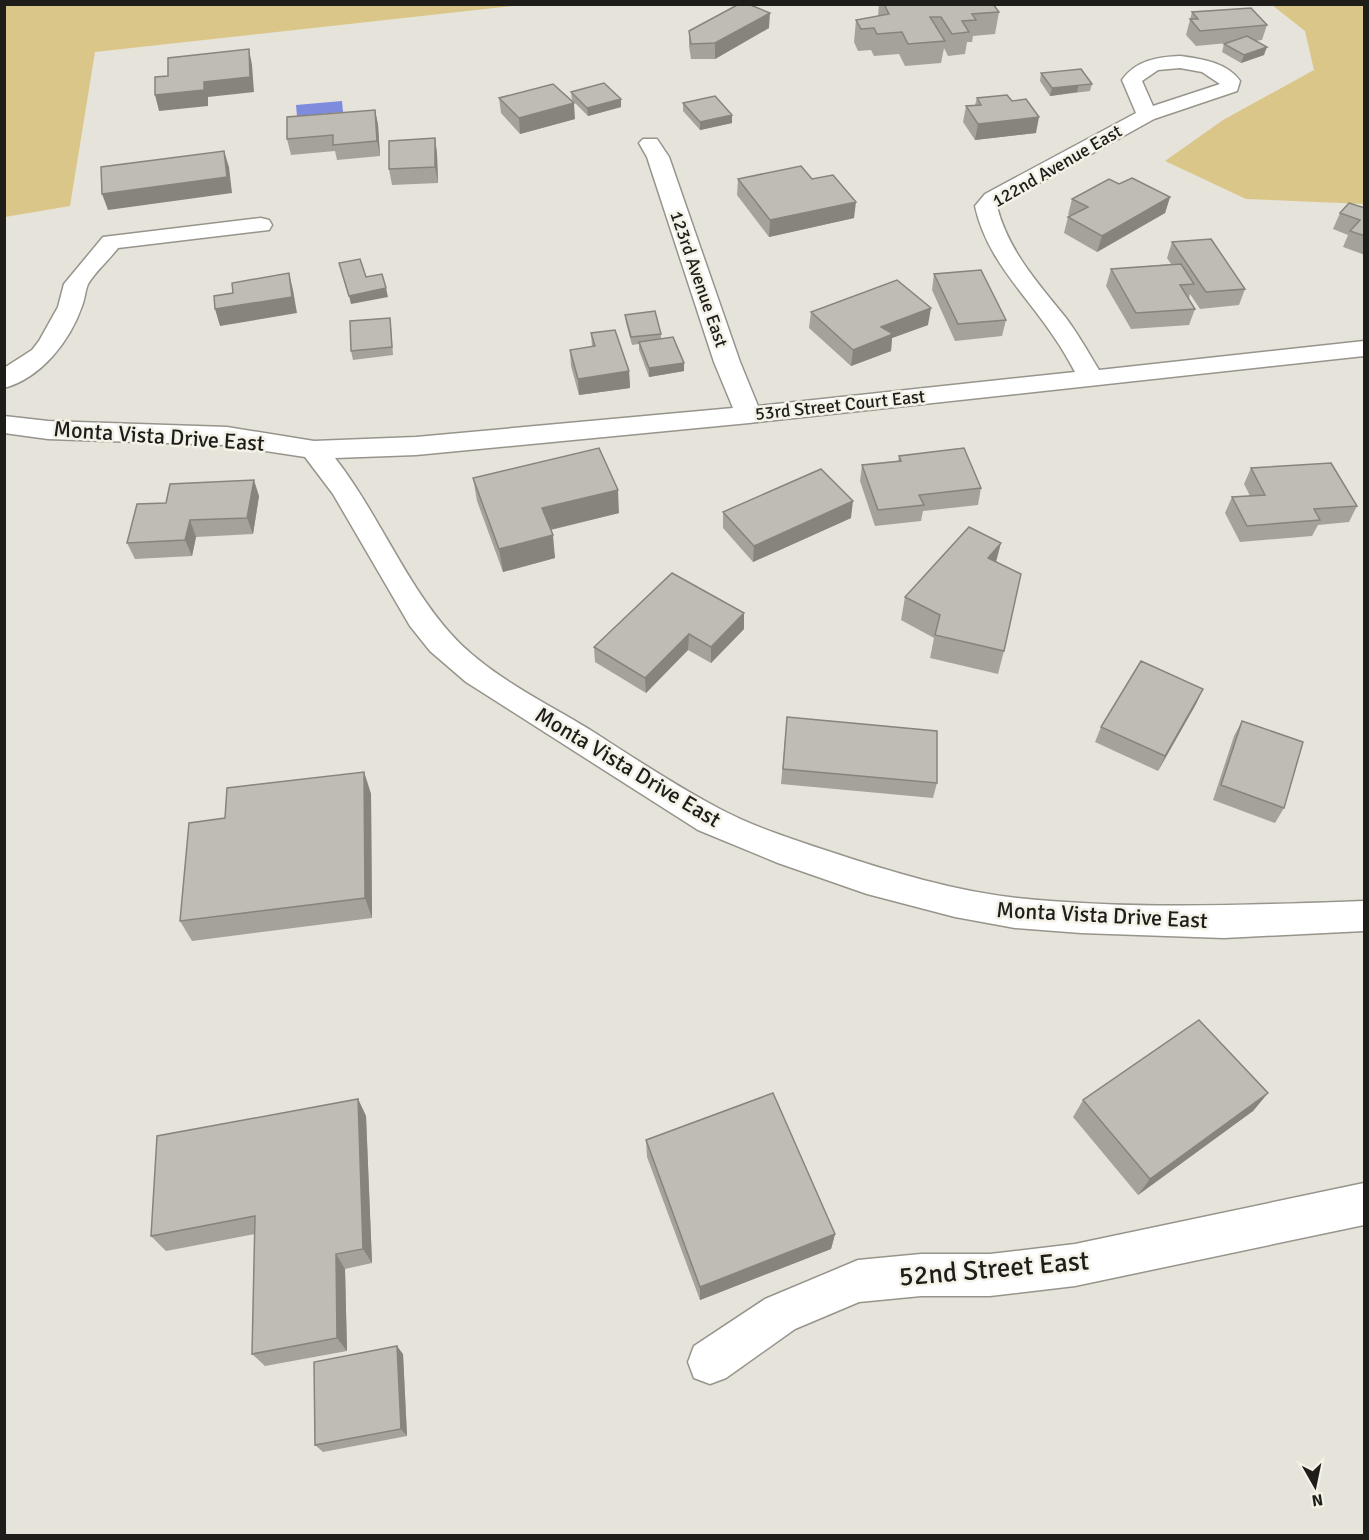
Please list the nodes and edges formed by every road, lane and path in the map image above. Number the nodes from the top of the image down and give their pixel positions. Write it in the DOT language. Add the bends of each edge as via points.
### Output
graph roads {
  1 [pos="1147,115"];
  2 [pos="650,143"];
  3 [pos="261,225"];
  4 [pos="1365,349"];
  5 [pos="1091,378"];
  6 [pos="4,380"];
  7 [pos="749,415"];
  8 [pos="4,424"];
  9 [pos="314,450"];
  10 [pos="1365,916"];
  11 [pos="1365,1204"];
  12 [pos="710,1362"];
  1 -- 5 [label="street, 122nd Avenue East" via="986,206 999,244"];
  2 -- 7 [label="street, 123rd Avenue East"];
  3 -- 6 [label="street" via="111,242 76,284 70,307 50,344 41,355"];
  4 -- 5 [label="street, 53rd Street Court East"];
  5 -- 7 [label="street, 53rd Street Court East"];
  7 -- 9 [label="street, 53rd Street Court East" via="416,446"];
  8 -- 9 [label="street, Monta Vista Drive East" via="48,430 227,436"];
  9 -- 10 [label="street, Monta Vista Drive East" via="344,489 421,618 441,643 487,680 710,820 867,879 1015,913 1224,922"];
  11 -- 12 [label="street, 52nd Street East" via="1075,1265 990,1275 921,1275 858,1281 780,1314"];
}
